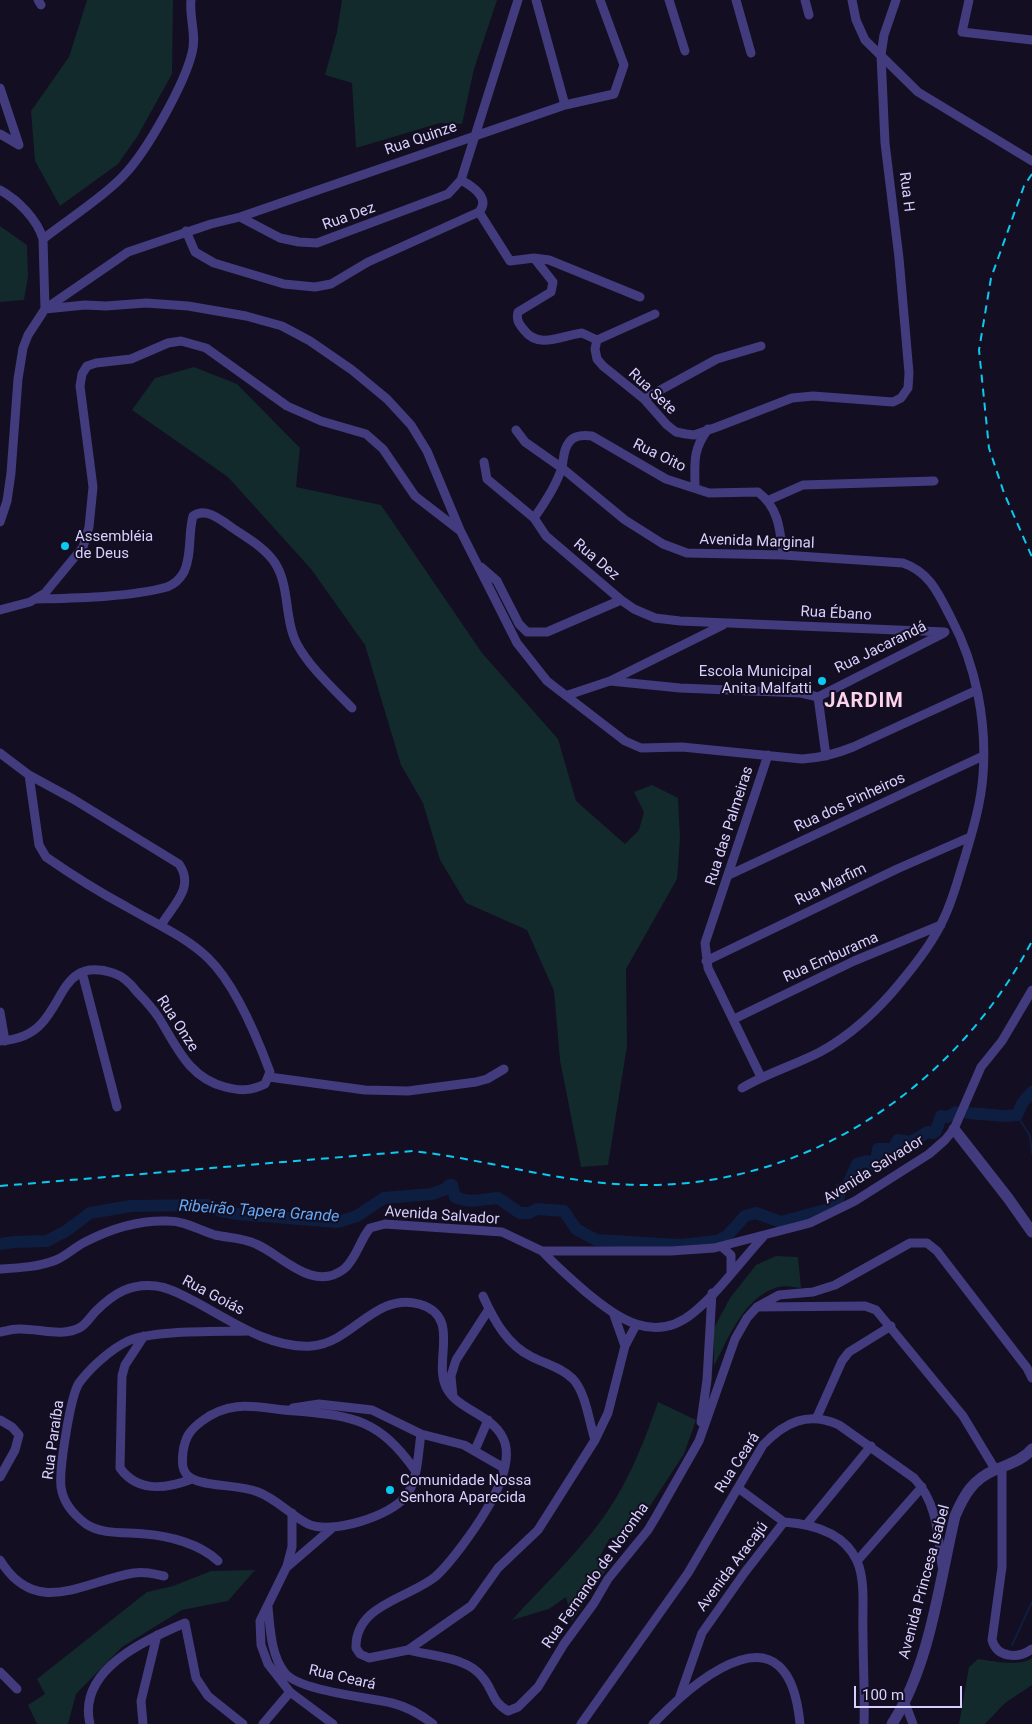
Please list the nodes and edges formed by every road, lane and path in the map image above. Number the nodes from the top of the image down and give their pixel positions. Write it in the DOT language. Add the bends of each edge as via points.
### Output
graph roads {
  1 [pos="191,0"];
  2 [pos="518,0"];
  3 [pos="536,0"];
  4 [pos="600,0"];
  5 [pos="669,0"];
  6 [pos="736,0"];
  7 [pos="805,0"];
  8 [pos="852,0"];
  9 [pos="896,0"];
  10 [pos="969,0"];
  11 [pos="809,15"];
  12 [pos="1032,40"];
  13 [pos="685,52"];
  14 [pos="750,54"];
  15 [pos="881,55"];
  16 [pos="0,88"];
  17 [pos="564,106"];
  18 [pos="0,134"];
  19 [pos="474,135"];
  20 [pos="1032,161"];
  21 [pos="461,180"];
  22 [pos="0,190"];
  23 [pos="479,212"];
  24 [pos="240,217"];
  25 [pos="186,231"];
  26 [pos="43,239"];
  27 [pos="534,258"];
  28 [pos="640,297"];
  29 [pos="46,310"];
  30 [pos="655,314"];
  31 [pos="596,340"];
  32 [pos="761,346"];
  33 [pos="908,388"];
  34 [pos="644,399"];
  35 [pos="708,429"];
  36 [pos="516,430"];
  37 [pos="484,462"];
  38 [pos="562,468"];
  39 [pos="934,481"];
  40 [pos="696,488"];
  41 [pos="769,500"];
  42 [pos="534,518"];
  43 [pos="0,522"];
  44 [pos="460,530"];
  45 [pos="783,555"];
  46 [pos="479,565"];
  47 [pos="37,599"];
  48 [pos="621,600"];
  49 [pos="0,610"];
  50 [pos="725,624"];
  51 [pos="958,630"];
  52 [pos="945,632"];
  53 [pos="610,681"];
  54 [pos="977,690"];
  55 [pos="568,696"];
  56 [pos="818,697"];
  57 [pos="352,708"];
  58 [pos="0,753"];
  59 [pos="768,755"];
  60 [pos="826,756"];
  61 [pos="983,756"];
  62 [pos="29,775"];
  63 [pos="970,838"];
  64 [pos="728,875"];
  65 [pos="161,925"];
  66 [pos="941,925"];
  67 [pos="706,961"];
  68 [pos="82,972"];
  69 [pos="1032,990"];
  70 [pos="0,1012"];
  71 [pos="734,1019"];
  72 [pos="3,1041"];
  73 [pos="504,1069"];
  74 [pos="761,1076"];
  75 [pos="269,1077"];
  76 [pos="742,1088"];
  77 [pos="117,1107"];
  78 [pos="954,1130"];
  79 [pos="1032,1232"];
  80 [pos="763,1236"];
  81 [pos="722,1247"];
  82 [pos="565,1250"];
  83 [pos="542,1251"];
  84 [pos="558,1268"];
  85 [pos="0,1269"];
  86 [pos="731,1272"];
  87 [pos="712,1293"];
  88 [pos="483,1296"];
  89 [pos="757,1307"];
  90 [pos="489,1310"];
  91 [pos="614,1315"];
  92 [pos="636,1325"];
  93 [pos="891,1326"];
  94 [pos="250,1331"];
  95 [pos="0,1332"];
  96 [pos="144,1336"];
  97 [pos="625,1346"];
  98 [pos="1032,1378"];
  99 [pos="453,1397"];
  100 [pos="284,1410"];
  101 [pos="817,1417"];
  102 [pos="0,1420"];
  103 [pos="488,1420"];
  104 [pos="421,1434"];
  105 [pos="595,1440"];
  106 [pos="698,1441"];
  107 [pos="871,1446"];
  108 [pos="1032,1449"];
  109 [pos="475,1450"];
  110 [pos="504,1468"];
  111 [pos="999,1468"];
  112 [pos="415,1470"];
  113 [pos="0,1477"];
  114 [pos="192,1479"];
  115 [pos="922,1487"];
  116 [pos="738,1488"];
  117 [pos="292,1513"];
  118 [pos="784,1522"];
  119 [pos="806,1524"];
  120 [pos="331,1529"];
  121 [pos="0,1560"];
  122 [pos="218,1561"];
  123 [pos="857,1561"];
  124 [pos="288,1566"];
  125 [pos="942,1569"];
  126 [pos="164,1576"];
  127 [pos="268,1604"];
  128 [pos="157,1635"];
  129 [pos="408,1650"];
  130 [pos="1032,1650"];
  131 [pos="0,1672"];
  132 [pos="17,1689"];
  133 [pos="290,1692"];
  134 [pos="680,1696"];
  135 [pos="905,1704"];
  136 [pos="799,1714"];
  137 [pos="90,1724"];
  138 [pos="143,1724"];
  139 [pos="243,1724"];
  140 [pos="263,1724"];
  141 [pos="333,1724"];
  142 [pos="433,1724"];
  143 [pos="581,1724"];
  144 [pos="653,1724"];
  145 [pos="791,1724"];
  146 [pos="800,1724"];
  147 [pos="864,1724"];
  148 [pos="892,1724"];
  149 [pos="913,1724"];
  1 -- 26 [label="street" via="192,53 154,132 123,177"];
  2 -- 19 [label="street"];
  3 -- 17 [label="street"];
  4 -- 17 [label="street, Rua Quinze" via="624,65 614,94"];
  5 -- 13 [label="street"];
  6 -- 14 [label="street"];
  7 -- 11 [label="street"];
  8 -- 15 [label="street" via="860,31"];
  9 -- 15 [label="street, Rua H"];
  10 -- 12 [label="street" via="962,32"];
  15 -- 20 [label="street" via="918,92"];
  15 -- 33 [label="street, Rua H"];
  16 -- 18 [label="street" via="19,145"];
  17 -- 19 [label="street, Rua Quinze"];
  19 -- 21 [label="street"];
  19 -- 24 [label="street, Rua Quinze"];
  21 -- 23 [label="street" via="479,194 482,205"];
  21 -- 24 [label="street, Rua Dez" via="448,194 317,243 280,238"];
  22 -- 26 [label="street" via="33,219"];
  23 -- 25 [label="street" via="368,262 331,284 315,287 284,284 214,263 195,252"];
  23 -- 27 [label="street" via="510,261"];
  24 -- 25 [label="street"];
  25 -- 29 [label="street" via="128,252"];
  26 -- 29 [label="street"];
  27 -- 28 [label="street" via="549,260"];
  27 -- 31 [label="street" via="554,282 553,287 551,292 518,312 518,323 533,339 562,339 582,333"];
  29 -- 43 [label="street" via="23,348 11,473"];
  29 -- 44 [label="street, Rua das Palmeiras" via="146,303 188,306 282,326 352,370 387,399 411,425 427,451"];
  30 -- 31 [label="street"];
  31 -- 34 [label="street, Rua Sete" via="597,359 602,366"];
  32 -- 34 [label="street" via="717,359"];
  33 -- 35 [label="street, Rua Sete" via="893,402 813,396 792,398"];
  34 -- 35 [label="street, Rua Sete" via="676,432 694,435"];
  35 -- 40 [label="street" via="698,443 694,458"];
  36 -- 38 [label="street, Avenida Marginal" via="525,442"];
  37 -- 42 [label="street, Rua Dez" via="488,479"];
  38 -- 40 [label="street, Rua Oito" via="563,453 571,440 581,435 592,436 666,479"];
  38 -- 42 [label="street"];
  38 -- 45 [label="street, Avenida Marginal" via="625,520 663,544 687,553"];
  39 -- 41 [label="street" via="803,485"];
  40 -- 41 [label="street, Rua Oito" via="709,493 758,492"];
  41 -- 45 [label="street" via="780,525"];
  42 -- 48 [label="street, Rua Dez" via="546,536"];
  44 -- 46 [label="street, Rua das Palmeiras"];
  44 -- 47 [label="street" via="415,496 383,449 366,434 321,421 287,406 206,348 174,342 131,359 87,366 82,374 80,386 93,488 89,527 83,547 74,560"];
  45 -- 51 [label="street, Avenida Marginal" via="914,567 925,574 938,591"];
  46 -- 48 [label="street" via="497,581 519,624 527,632 547,632"];
  46 -- 55 [label="street, Rua das Palmeiras" via="517,643 547,681"];
  47 -- 49 [label="street"];
  47 -- 57 [label="street" via="112,595 167,587 177,582 187,561 193,516 206,512 262,549 275,563 296,642 305,658"];
  48 -- 50 [label="street, Rua Dez" via="655,618"];
  50 -- 52 [label="street, Rua Ébano"];
  50 -- 53 [label="street"];
  51 -- 52 [label="street, Rua Jacarandá"];
  51 -- 54 [label="street, Avenida Marginal"];
  52 -- 56 [label="street, Rua Jacarandá"];
  53 -- 55 [label="street"];
  53 -- 56 [label="street" via="680,688 801,693"];
  54 -- 60 [label="street"];
  54 -- 61 [label="street, Avenida Marginal"];
  55 -- 59 [label="street, Rua das Palmeiras" via="625,741 641,748 682,747"];
  56 -- 60 [label="street"];
  58 -- 62 [label="street"];
  59 -- 60 [label="street" via="802,759"];
  59 -- 64 [label="street, Rua das Palmeiras"];
  61 -- 63 [label="street, Avenida Marginal" via="981,793"];
  61 -- 64 [label="street, Rua dos Pinheiros"];
  62 -- 65 [label="street" via="37,836 46,857 127,908"];
  62 -- 65 [label="street" via="179,864 187,881"];
  63 -- 66 [label="street, Avenida Marginal" via="951,903"];
  63 -- 67 [label="street, Rua Marfim" via="897,869"];
  64 -- 67 [label="street, Rua das Palmeiras" via="705,943"];
  65 -- 75 [label="street" via="208,957 223,974 267,1063"];
  66 -- 71 [label="street, Rua Emburama" via="854,960"];
  66 -- 74 [label="street, Avenida Marginal" via="899,984 870,1014 822,1051"];
  67 -- 71 [label="street"];
  68 -- 72 [label="street" via="66,985 42,1023 23,1037"];
  68 -- 75 [label="street, Rua Onze" via="97,970 115,974 129,982 159,1019 187,1064 201,1076 237,1091 253,1090 265,1084"];
  68 -- 77 [label="street"];
  69 -- 78 [label="street" via="1002,1041 981,1067"];
  70 -- 72 [label="street"];
  71 -- 74 [label="street"];
  73 -- 75 [label="street" via="476,1082 408,1091 364,1090"];
  74 -- 76 [label="street, Avenida Marginal"];
  78 -- 79 [label="street"];
  78 -- 80 [label="street, Avenida Salvador" via="929,1154 855,1201 810,1223"];
  80 -- 81 [label="street, Avenida Salvador"];
  80 -- 86 [label="street"];
  81 -- 82 [label="street, Avenida Salvador" via="671,1251"];
  81 -- 86 [label="street" via="730,1255"];
  82 -- 83 [label="street, Avenida Salvador"];
  82 -- 84 [label="street"];
  83 -- 84 [label="street"];
  83 -- 85 [label="street, Avenida Salvador" via="502,1232 374,1226 366,1233 344,1269 322,1276 305,1274 254,1243 168,1221 135,1224 107,1232 56,1260"];
  84 -- 91 [label="street"];
  86 -- 87 [label="street"];
  87 -- 92 [label="street" via="691,1314 676,1323 650,1327"];
  87 -- 106 [label="street" via="707,1380"];
  88 -- 90 [label="street"];
  89 -- 93 [label="street" via="865,1306 876,1310"];
  89 -- 98 [label="street" via="779,1295 813,1292 835,1285 910,1243 927,1244 937,1251"];
  89 -- 106 [label="street, Rua Fernando de Noronha" via="735,1338"];
  90 -- 99 [label="street" via="456,1360 452,1376"];
  90 -- 105 [label="street" via="518,1350 556,1367 574,1380"];
  91 -- 92 [label="street"];
  91 -- 97 [label="street"];
  92 -- 97 [label="street"];
  93 -- 101 [label="street" via="845,1356"];
  93 -- 111 [label="street" via="963,1416"];
  94 -- 95 [label="street, Rua Goiás" via="169,1288 138,1285 118,1291 83,1326 72,1331 17,1329"];
  94 -- 96 [label="street"];
  94 -- 99 [label="street" via="265,1338 311,1346 332,1341 372,1312 389,1305 404,1302 421,1304 440,1318 444,1330 442,1376"];
  96 -- 114 [label="street" via="125,1364 122,1376 120,1468 129,1480 149,1486 172,1487"];
  96 -- 122 [label="street, Rua Paraíba" via="117,1348 78,1384 73,1398 61,1487 67,1504 94,1528 161,1536 206,1550"];
  97 -- 105 [label="street" via="608,1413"];
  99 -- 103 [label="street"];
  100 -- 104 [label="street" via="319,1404 354,1406 372,1410"];
  100 -- 112 [label="street" via="328,1414 370,1425 385,1434"];
  100 -- 114 [label="street" via="242,1405 222,1409 194,1427 184,1441 182,1463 185,1473"];
  101 -- 107 [label="street" via="839,1425"];
  101 -- 116 [label="street, Rua Ceará" via="788,1424 775,1433 763,1445"];
  102 -- 113 [label="street" via="18,1435 16,1450"];
  103 -- 109 [label="street"];
  103 -- 110 [label="street" via="505,1442"];
  104 -- 109 [label="street"];
  104 -- 112 [label="street"];
  105 -- 129 [label="street" via="538,1530 498,1568 470,1606"];
  106 -- 129 [label="street, Rua Fernando de Noronha" via="648,1530 608,1579 538,1687 518,1706 508,1711 498,1705 484,1678 464,1663"];
  107 -- 115 [label="street"];
  107 -- 119 [label="street"];
  108 -- 111 [label="street, Avenida Princesa Isabel" via="1020,1459"];
  109 -- 110 [label="street"];
  110 -- 129 [label="street" via="485,1512 437,1575 381,1607 366,1618 357,1632 356,1648 369,1658"];
  111 -- 125 [label="street, Avenida Princesa Isabel" via="978,1479 961,1501 954,1516"];
  111 -- 130 [label="street" via="1002,1567 992,1640 994,1648 1003,1654 1014,1656"];
  112 -- 120 [label="street" via="406,1496 394,1507"];
  114 -- 117 [label="street" via="240,1486 275,1501"];
  115 -- 123 [label="street"];
  115 -- 125 [label="street" via="937,1527"];
  116 -- 118 [label="street"];
  116 -- 143 [label="street, Rua Ceará" via="679,1586"];
  117 -- 120 [label="street" via="309,1524"];
  117 -- 124 [label="street" via="293,1541"];
  118 -- 119 [label="street, Avenida Aracajú"];
  118 -- 134 [label="street, Avenida Aracajú" via="702,1633"];
  119 -- 123 [label="street, Avenida Aracajú" via="824,1528 834,1535"];
  120 -- 124 [label="street"];
  121 -- 126 [label="street" via="20,1583 52,1594 135,1572"];
  123 -- 147 [label="street" via="862,1598"];
  124 -- 127 [label="street"];
  125 -- 135 [label="street, Avenida Princesa Isabel" via="928,1636"];
  127 -- 133 [label="street" via="260,1621 262,1645 268,1664"];
  127 -- 142 [label="street, Rua Ceará" via="276,1654 292,1680 393,1703 410,1709"];
  128 -- 137 [label="street" via="110,1666 99,1679 86,1710"];
  128 -- 138 [label="street" via="141,1700"];
  128 -- 139 [label="street" via="185,1623 196,1678 208,1696"];
  131 -- 132 [label="street"];
  133 -- 140 [label="street"];
  133 -- 141 [label="street"];
  134 -- 136 [label="street" via="722,1667 743,1658 764,1658 787,1674"];
  134 -- 144 [label="street"];
  135 -- 148 [label="street, Avenida Princesa Isabel"];
  135 -- 149 [label="street"];
  136 -- 145 [label="street"];
  136 -- 146 [label="street"];
}
